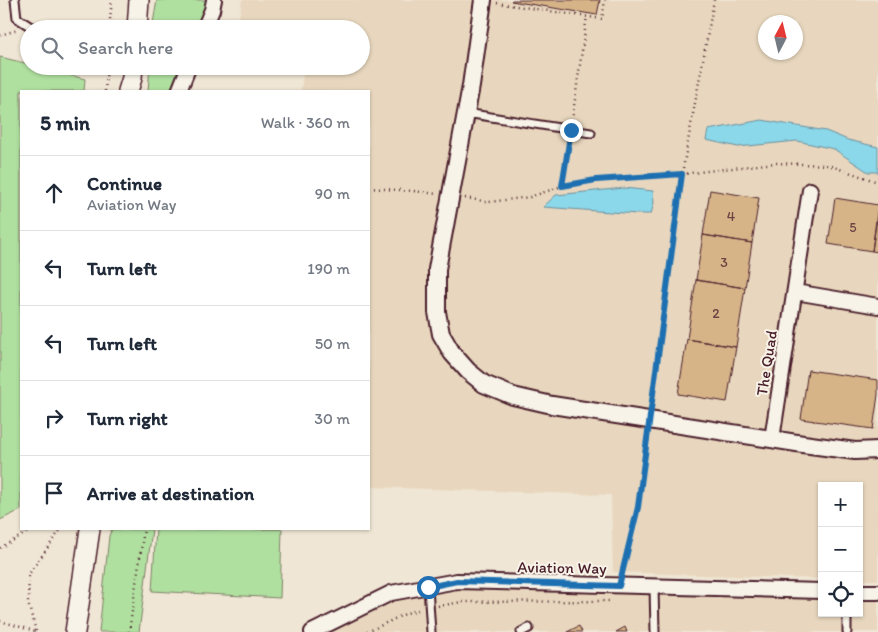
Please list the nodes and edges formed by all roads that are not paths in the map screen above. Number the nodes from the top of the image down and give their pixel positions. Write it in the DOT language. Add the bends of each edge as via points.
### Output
graph roads {
  1 [pos="15,0"];
  2 [pos="127,0"];
  3 [pos="140,0"];
  4 [pos="214,0"];
  5 [pos="483,0"];
  6 [pos="20,20"];
  7 [pos="125,20"];
  8 [pos="137,20"];
  9 [pos="208,20"];
  10 [pos="122,75"];
  11 [pos="132,75"];
  12 [pos="185,75"];
  13 [pos="124,90"];
  14 [pos="128,90"];
  15 [pos="179,90"];
  16 [pos="466,114"];
  17 [pos="591,133"];
  18 [pos="810,190"];
  19 [pos="795,292"];
  20 [pos="878,306"];
  21 [pos="772,439"];
  22 [pos="878,450"];
  23 [pos="90,530"];
  24 [pos="654,586"];
  25 [pos="428,587"];
  26 [pos="818,591"];
  27 [pos="863,592"];
  28 [pos="878,592"];
  29 [pos="847,617"];
  30 [pos="529,628"];
  31 [pos="76,632"];
  32 [pos="312,632"];
  33 [pos="431,632"];
  34 [pos="521,632"];
  35 [pos="655,632"];
  36 [pos="847,632"];
  1 -- 6 [label="lane" via="17,18"];
  2 -- 7 [label="main road"];
  3 -- 8 [label="main road"];
  4 -- 9 [label="street"];
  5 -- 16 [label="street"];
  10 -- 13 [label="main road"];
  11 -- 14 [label="main road"];
  12 -- 15 [label="street"];
  16 -- 17 [label="lane"];
  16 -- 21 [label="street" via="436,288 441,334 468,371 484,384 513,396 552,405"];
  18 -- 19 [label="street, The Quad"];
  19 -- 20 [label="street"];
  19 -- 21 [label="street, The Quad"];
  21 -- 22 [label="street" via="855,451"];
  23 -- 31 [label="main road"];
  24 -- 25 [label="street, Aviation Way" via="457,581"];
  24 -- 26 [label="street, Aviation Way"];
  24 -- 35 [label="lane"];
  25 -- 32 [label="street, Aviation Way" via="391,593"];
  25 -- 33 [label="lane"];
  27 -- 28 [label="street"];
  29 -- 36 [label="lane"];
  30 -- 34 [label="lane"];
}
